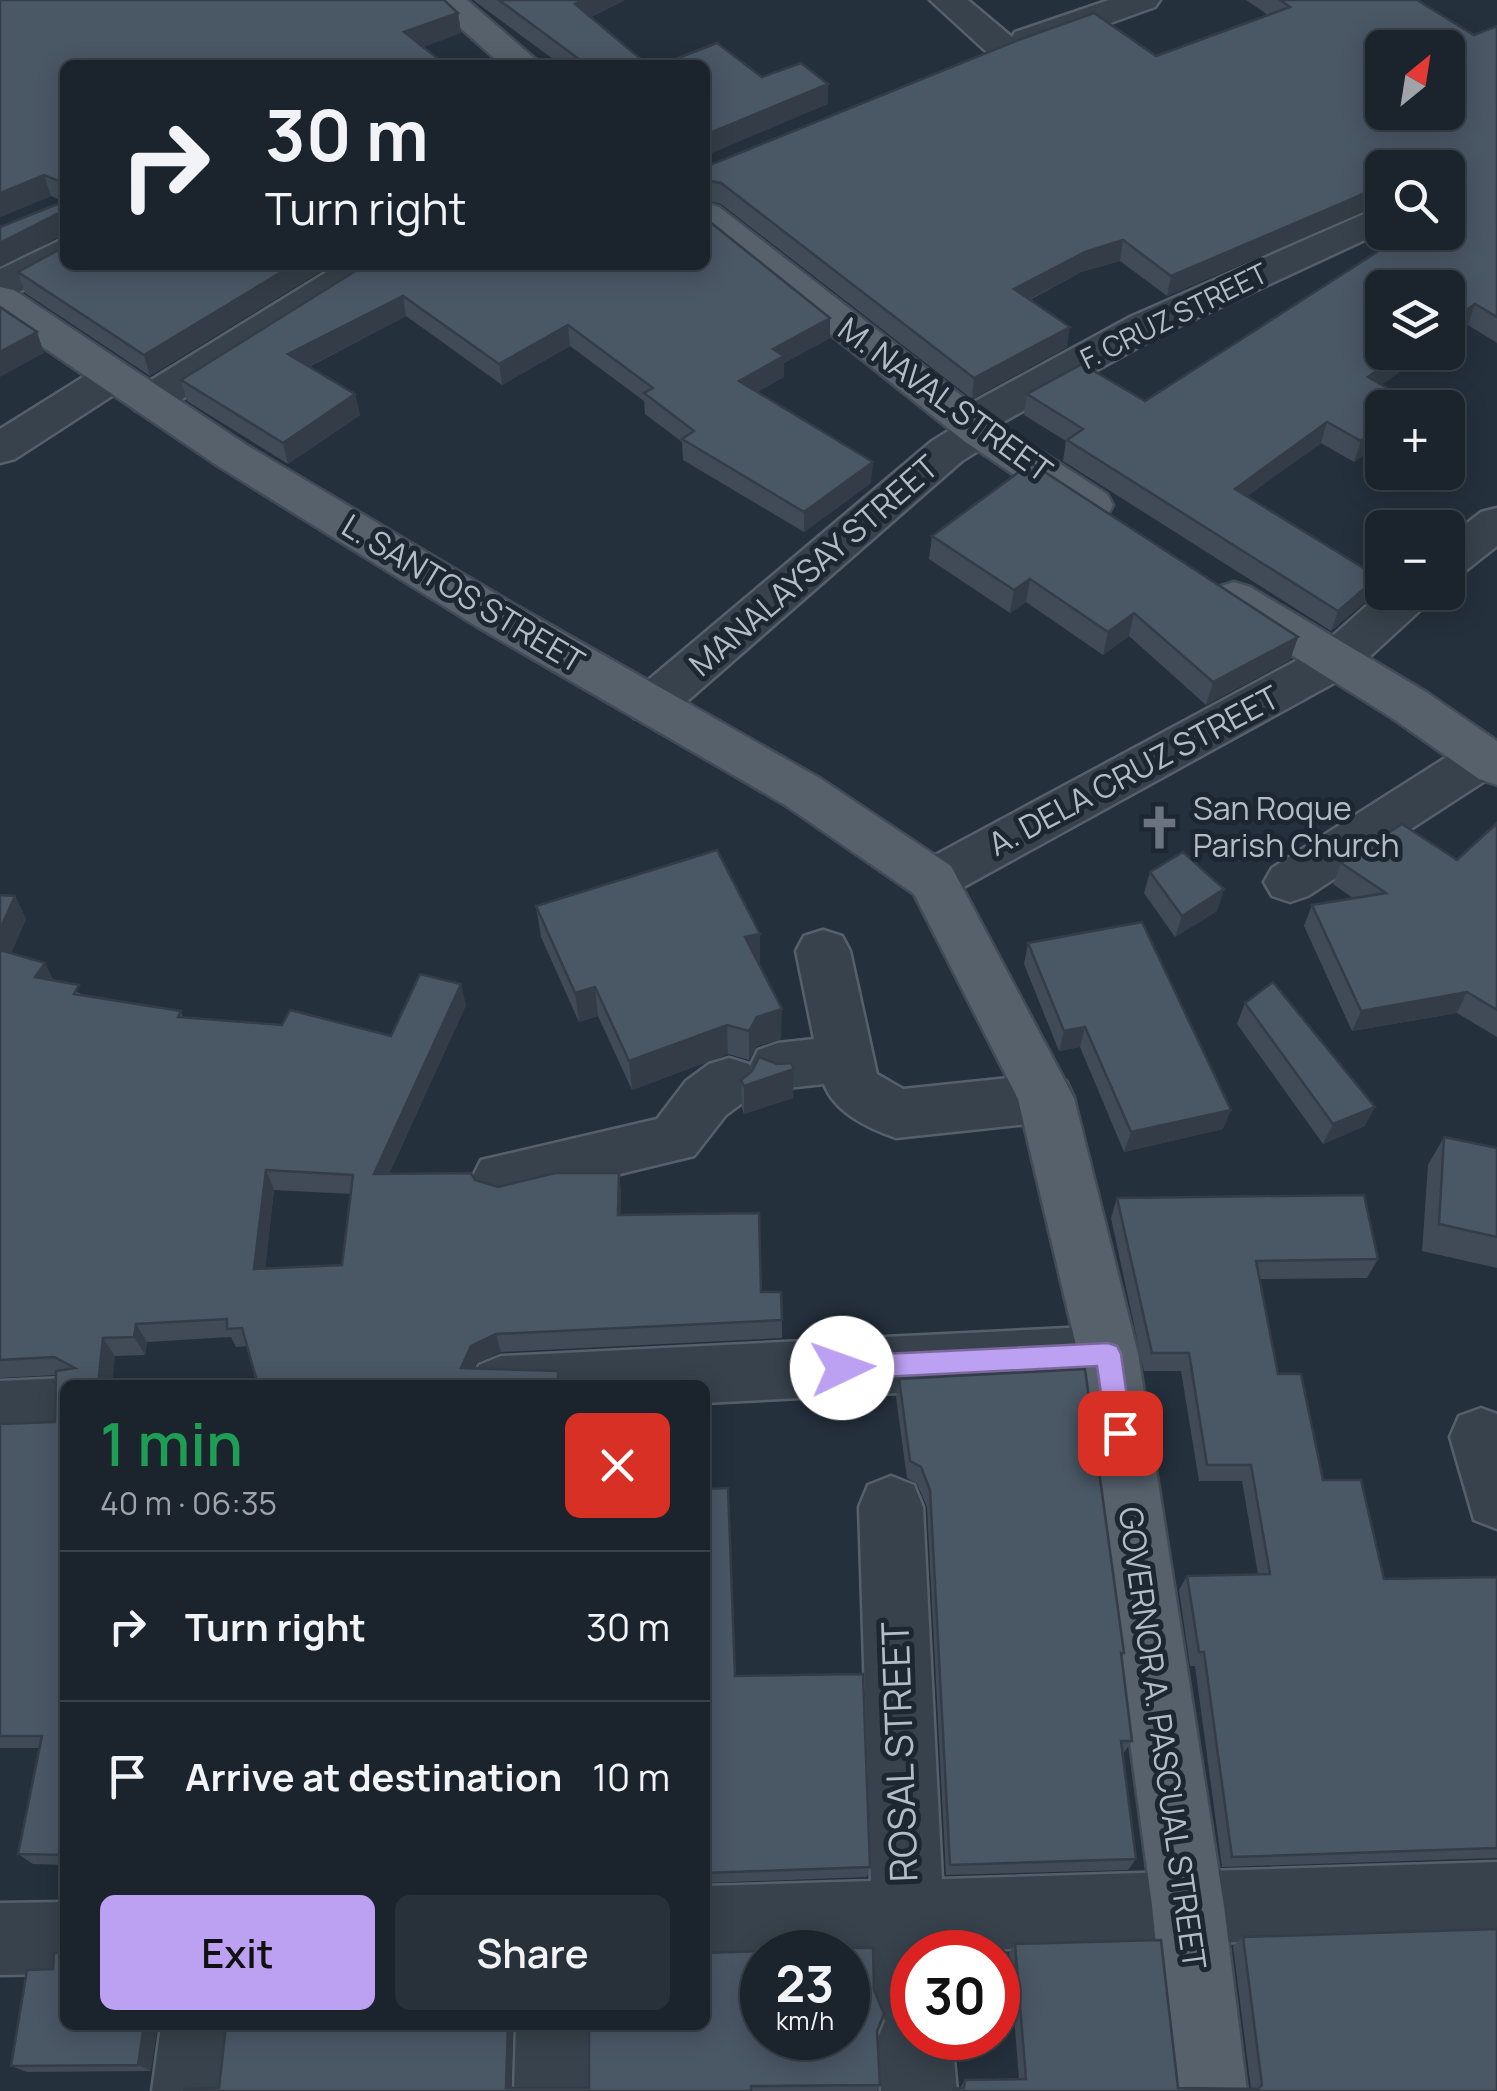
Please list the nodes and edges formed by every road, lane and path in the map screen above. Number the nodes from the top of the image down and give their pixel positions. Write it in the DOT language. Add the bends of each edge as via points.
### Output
graph roads {
  1 [pos="446,0"];
  2 [pos="946,0"];
  3 [pos="1058,0"];
  4 [pos="1143,0"];
  5 [pos="988,50"];
  6 [pos="518,60"];
  7 [pos="710,219"];
  8 [pos="1365,226"];
  9 [pos="60,253"];
  10 [pos="356,270"];
  11 [pos="0,286"];
  12 [pos="0,299"];
  13 [pos="132,388"];
  14 [pos="979,430"];
  15 [pos="0,450"];
  16 [pos="1497,523"];
  17 [pos="1120,524"];
  18 [pos="1465,548"];
  19 [pos="1202,577"];
  20 [pos="1392,610"];
  21 [pos="1336,662"];
  22 [pos="651,705"];
  23 [pos="1485,747"];
  24 [pos="932,880"];
  25 [pos="1290,882"];
  26 [pos="823,950"];
  27 [pos="846,1059"];
  28 [pos="1046,1098"];
  29 [pos="501,1178"];
  30 [pos="1108,1354"];
  31 [pos="599,1380"];
  32 [pos="60,1407"];
  33 [pos="0,1410"];
  34 [pos="1482,1437"];
  35 [pos="1497,1498"];
  36 [pos="891,1507"];
  37 [pos="1497,1898"];
  38 [pos="1188,1906"];
  39 [pos="906,1914"];
  40 [pos="710,1922"];
  41 [pos="907,1930"];
  42 [pos="60,1938"];
  43 [pos="0,1939"];
  44 [pos="197,2030"];
  45 [pos="553,2030"];
  46 [pos="917,2060"];
  47 [pos="190,2091"];
  48 [pos="552,2091"];
  49 [pos="919,2091"];
  50 [pos="1210,2091"];
  1 -- 6 [label="main road"];
  2 -- 5 [label="street"];
  3 -- 5 [label="street"];
  4 -- 5 [label="street"];
  7 -- 14 [label="main road, M. NAVAL STREET"];
  8 -- 14 [label="street, F. CRUZ STREET" via="1145,326 987,413"];
  9 -- 11 [label="street"];
  10 -- 13 [label="street"];
  12 -- 13 [label="main road, L. SANTOS STREET"];
  13 -- 15 [label="street"];
  13 -- 22 [label="main road, L. SANTOS STREET" via="298,496"];
  14 -- 17 [label="main road, M. NAVAL STREET"];
  14 -- 22 [label="street, MANALAYSAY STREET"];
  16 -- 18 [label="street"];
  19 -- 21 [label="main road"];
  20 -- 21 [label="street, A. DELA CRUZ STREET"];
  21 -- 23 [label="main road"];
  21 -- 24 [label="street, A. DELA CRUZ STREET"];
  22 -- 24 [label="main road, L. SANTOS STREET" via="803,792"];
  23 -- 25 [label="street"];
  24 -- 28 [label="main road, GOVERNOR A. PASCUAL STREET"];
  26 -- 27 [label="street"];
  27 -- 28 [label="street" via="852,1087 896,1114"];
  27 -- 29 [label="street" via="753,1073 706,1098 674,1139"];
  28 -- 30 [label="main road, GOVERNOR A. PASCUAL STREET"];
  30 -- 31 [label="street"];
  30 -- 38 [label="main road, GOVERNOR A. PASCUAL STREET"];
  32 -- 33 [label="street"];
  34 -- 35 [label="street"];
  36 -- 39 [label="street, ROSAL STREET"];
  37 -- 38 [label="street"];
  38 -- 39 [label="street"];
  38 -- 50 [label="main road, GOVERNOR A. PASCUAL STREET"];
  39 -- 40 [label="street"];
  39 -- 41 [label="street, ROSAL STREET"];
  42 -- 43 [label="street"];
  44 -- 47 [label="street"];
  45 -- 48 [label="street"];
  46 -- 49 [label="street"];
}
